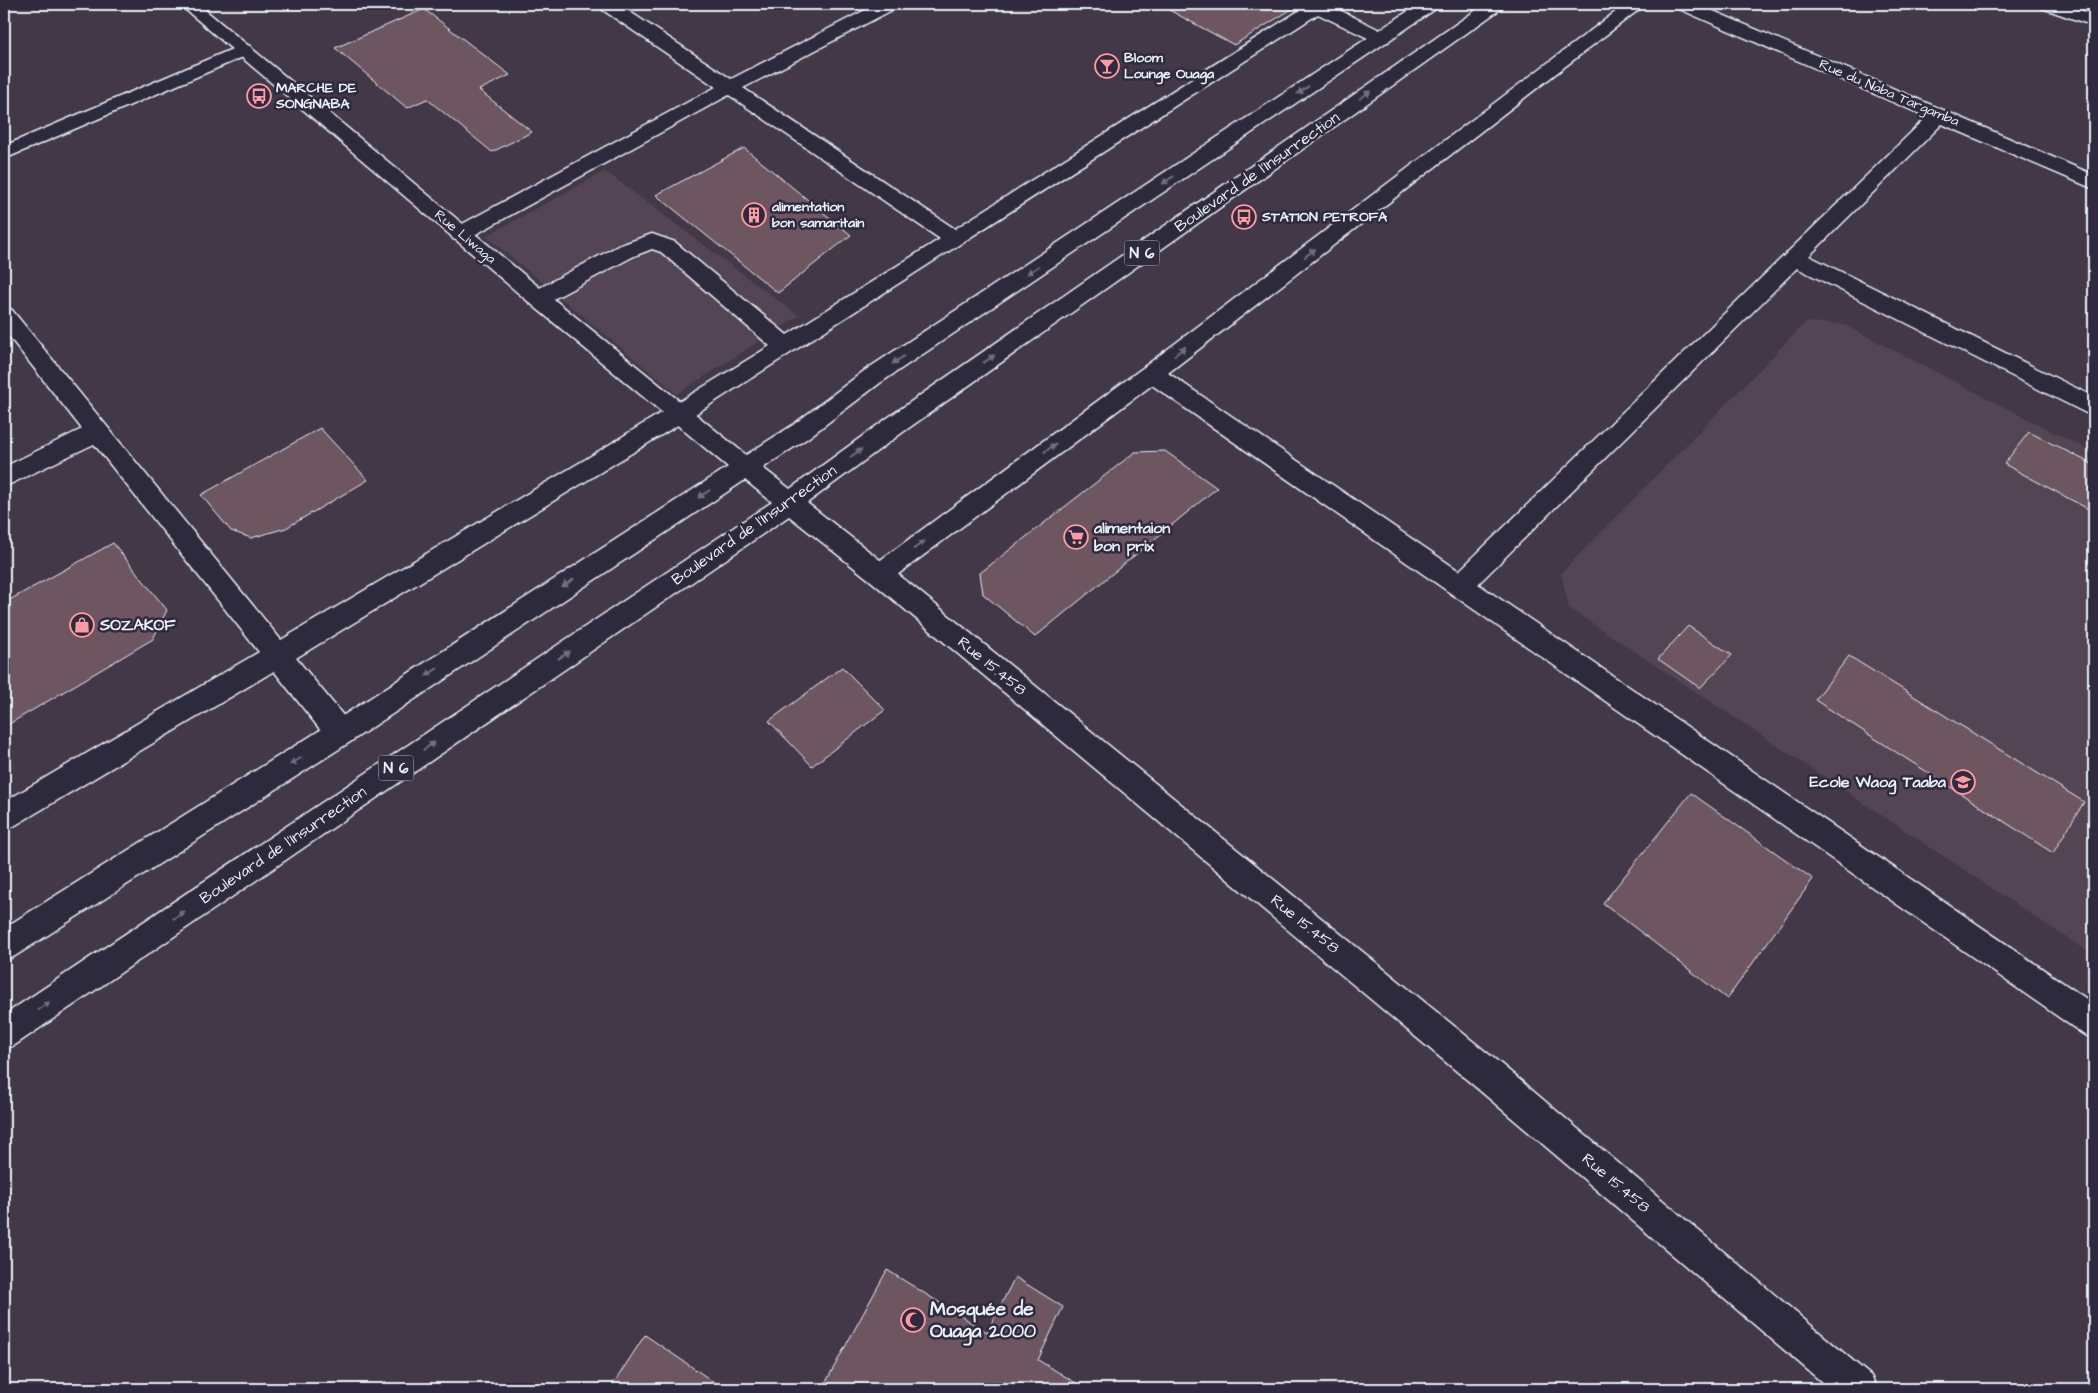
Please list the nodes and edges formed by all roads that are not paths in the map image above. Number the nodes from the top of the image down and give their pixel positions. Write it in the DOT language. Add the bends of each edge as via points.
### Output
graph roads {
  1 [pos="188,4"];
  2 [pos="606,4"];
  3 [pos="890,4"];
  4 [pos="1431,4"];
  5 [pos="1496,4"];
  6 [pos="1637,4"];
  7 [pos="1683,4"];
  8 [pos="2048,4"];
  9 [pos="1317,5"];
  10 [pos="2094,22"];
  11 [pos="1382,38"];
  12 [pos="244,50"];
  13 [pos="730,87"];
  14 [pos="1940,115"];
  15 [pos="4,153"];
  16 [pos="2094,182"];
  17 [pos="460,234"];
  18 [pos="955,239"];
  19 [pos="1795,258"];
  20 [pos="538,298"];
  21 [pos="4,315"];
  22 [pos="785,346"];
  23 [pos="1152,373"];
  24 [pos="2094,407"];
  25 [pos="678,414"];
  26 [pos="98,432"];
  27 [pos="745,467"];
  28 [pos="4,478"];
  29 [pos="789,503"];
  30 [pos="880,574"];
  31 [pos="1460,586"];
  32 [pos="278,655"];
  33 [pos="340,733"];
  34 [pos="4,817"];
  35 [pos="4,945"];
  36 [pos="2094,1023"];
  37 [pos="4,1034"];
  38 [pos="1858,1389"];
  1 -- 12 [label="street, Rue Liwaga"];
  2 -- 13 [label="street"];
  3 -- 13 [label="street"];
  4 -- 11 [label="street"];
  29 -- 5 [label="street, Boulevard de l'Insurrection / N 6, one-way" via="961,378"];
  23 -- 6 [label="street, one-way"];
  7 -- 14 [label="street, Rue du Naba Targamba"];
  8 -- 10 [label="street"];
  9 -- 11 [label="street"];
  9 -- 18 [label="street"];
  11 -- 27 [label="street, one-way" via="872,377 801,431"];
  12 -- 15 [label="street"];
  12 -- 17 [label="street, Rue Liwaga"];
  13 -- 17 [label="street"];
  13 -- 18 [label="street"];
  14 -- 16 [label="street, Rue du Naba Targamba"];
  14 -- 19 [label="street"];
  17 -- 20 [label="street, Rue Liwaga"];
  18 -- 22 [label="street"];
  19 -- 24 [label="street"];
  19 -- 31 [label="street"];
  20 -- 22 [label="street" via="626,251 652,241 668,247"];
  20 -- 25 [label="street, Rue Liwaga"];
  21 -- 26 [label="street"];
  22 -- 25 [label="street"];
  30 -- 23 [label="street, one-way"];
  23 -- 31 [label="street"];
  25 -- 27 [label="street, Rue Liwaga"];
  25 -- 32 [label="street"];
  26 -- 28 [label="street"];
  26 -- 32 [label="street"];
  27 -- 29 [label="street, Rue 15.458"];
  27 -- 33 [label="street, one-way"];
  29 -- 30 [label="street, Rue 15.458"];
  37 -- 29 [label="street, Boulevard de l'Insurrection / N 6, one-way"];
  30 -- 38 [label="street, Rue 15.458" via="1482,1070"];
  31 -- 36 [label="street"];
  32 -- 33 [label="street"];
  32 -- 34 [label="street"];
  33 -- 35 [label="street, one-way"];
}
